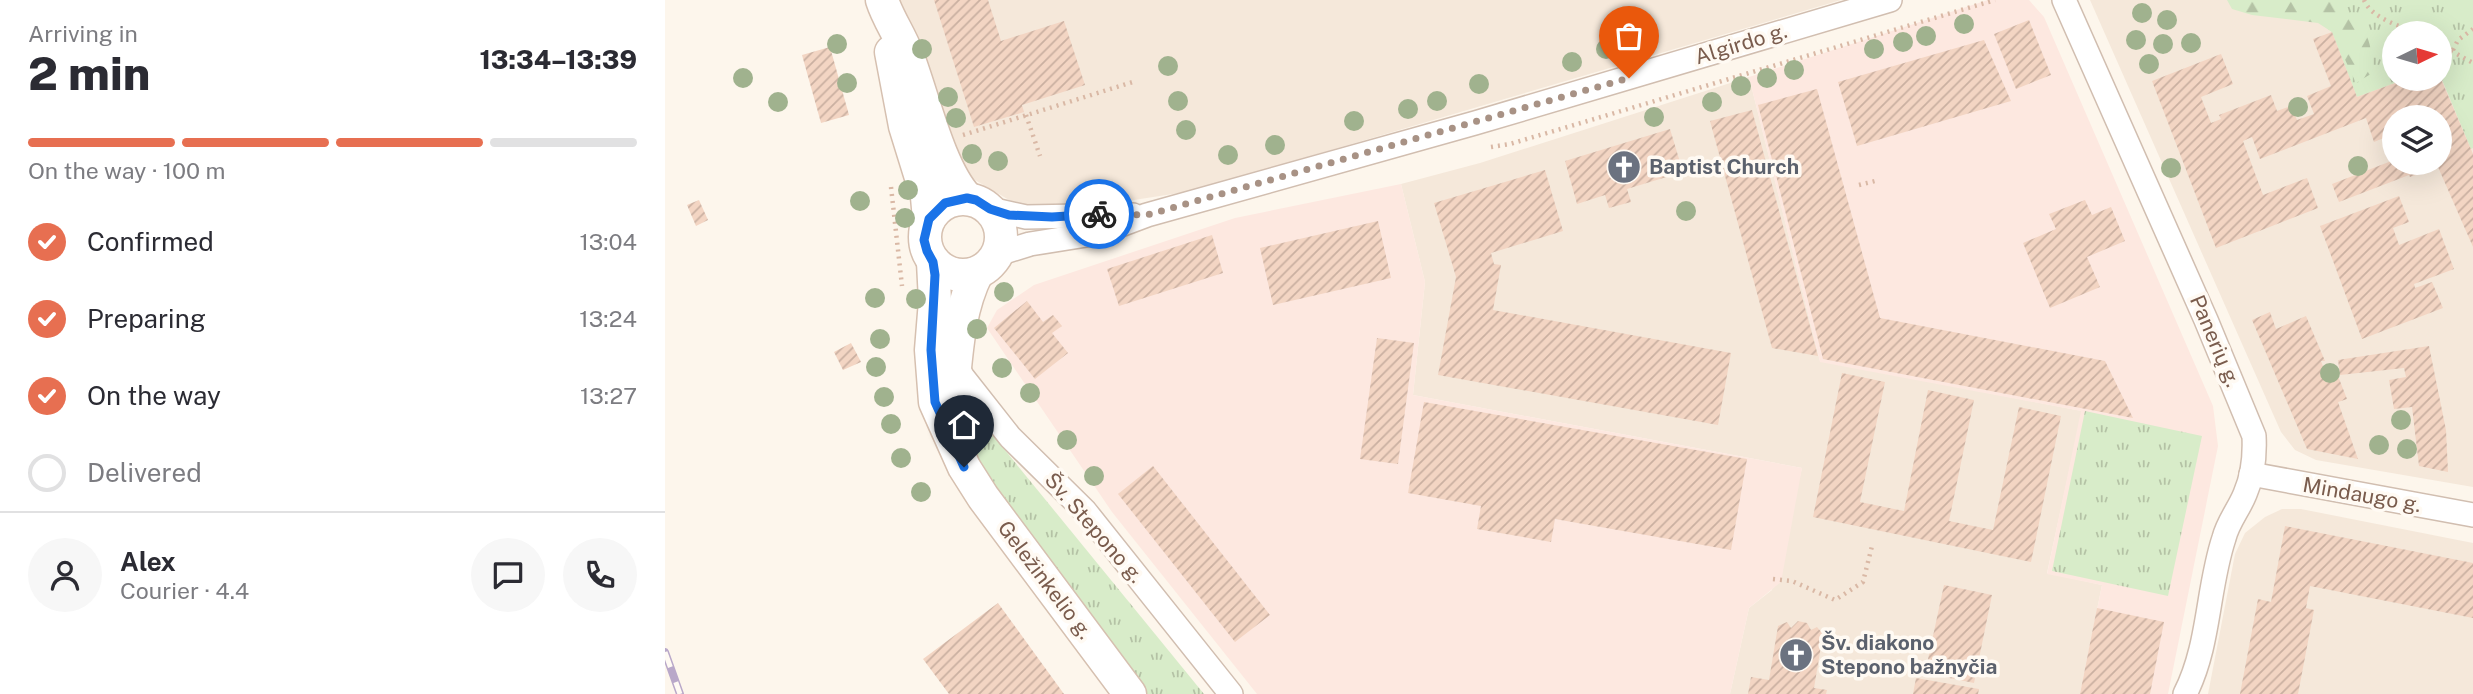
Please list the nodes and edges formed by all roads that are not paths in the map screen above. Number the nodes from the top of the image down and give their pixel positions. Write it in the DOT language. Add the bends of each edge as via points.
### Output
graph roads {
  1 [pos="1890,0"];
  2 [pos="2064,0"];
  3 [pos="885,10"];
  4 [pos="979,204"];
  5 [pos="1147,215"];
  6 [pos="929,219"];
  7 [pos="933,262"];
  8 [pos="988,263"];
  9 [pos="955,364"];
  10 [pos="948,426"];
  11 [pos="2251,474"];
  12 [pos="2473,515"];
  13 [pos="1130,694"];
  14 [pos="1231,694"];
  15 [pos="2185,694"];
  1 -- 5 [label="street, Algirdo g."];
  2 -- 11 [label="street, Panerių g." via="2244,408 2254,436"];
  3 -- 4 [label="main road" via="904,46 950,177"];
  3 -- 6 [label="main road" via="905,126 925,189"];
  4 -- 5 [label="street, Algirdo g." via="1025,217"];
  4 -- 6 [label="main road" via="945,203"];
  4 -- 8 [label="main road" via="1001,230 1001,242"];
  5 -- 8 [label="street, Algirdo g." via="1099,233 1030,244"];
  6 -- 7 [label="main road" via="924,240"];
  7 -- 8 [label="main road" via="953,275 965,276"];
  7 -- 10 [label="main road, Geležinkelio g." via="931,374 935,402"];
  8 -- 9 [label="main road, Geležinkelio g." via="963,309"];
  9 -- 10 [label="main road, Geležinkelio g."];
  9 -- 14 [label="street, Šv. Stepono g." via="1010,437 1085,511"];
  10 -- 13 [label="main road, Geležinkelio g." via="964,467 983,497"];
  11 -- 12 [label="street, Mindaugo g."];
  11 -- 15 [label="street, Panerių g." via="2223,538 2198,666"];
}
